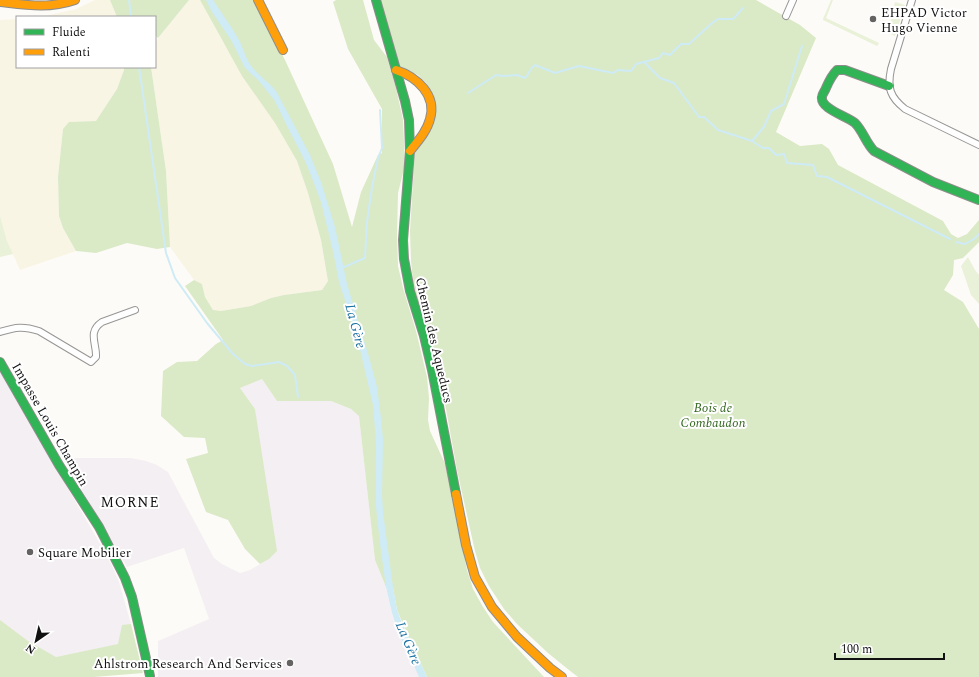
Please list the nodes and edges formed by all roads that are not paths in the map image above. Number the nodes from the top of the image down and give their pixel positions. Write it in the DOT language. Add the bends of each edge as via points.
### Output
graph roads {
  1 [pos="75,0"];
  2 [pos="258,0"];
  3 [pos="376,0"];
  4 [pos="793,0"];
  5 [pos="912,0"];
  6 [pos="0,2"];
  7 [pos="786,16"];
  8 [pos="283,50"];
  9 [pos="396,70"];
  10 [pos="889,86"];
  11 [pos="979,146"];
  12 [pos="410,151"];
  13 [pos="979,200"];
  14 [pos="135,310"];
  15 [pos="0,332"];
  16 [pos="0,362"];
  17 [pos="150,676"];
  18 [pos="562,677"];
  1 -- 6 [label="street" via="50,6"];
  2 -- 8 [label="street"];
  3 -- 9 [label="street, Chemin des Aqueducs"];
  4 -- 7 [label="street"];
  5 -- 10 [label="street" via="891,69"];
  9 -- 12 [label="street, Chemin des Aqueducs" via="409,120"];
  9 -- 12 [label="street" via="404,72 422,85 428,94 432,109 427,126"];
  10 -- 11 [label="street" via="895,99 905,109"];
  10 -- 13 [label="street" via="845,70 837,70 832,75 822,100 828,108 852,121 874,151 933,182"];
  12 -- 18 [label="street, Chemin des Aqueducs" via="403,240 404,259 410,291 432,370 466,545 475,577 492,607 517,637"];
  14 -- 15 [label="street" via="98,325 94,331 97,353 91,362 39,331 15,327"];
  16 -- 17 [label="street, Impasse Louis Champin" via="59,465 99,527 125,578 132,597"];
}
